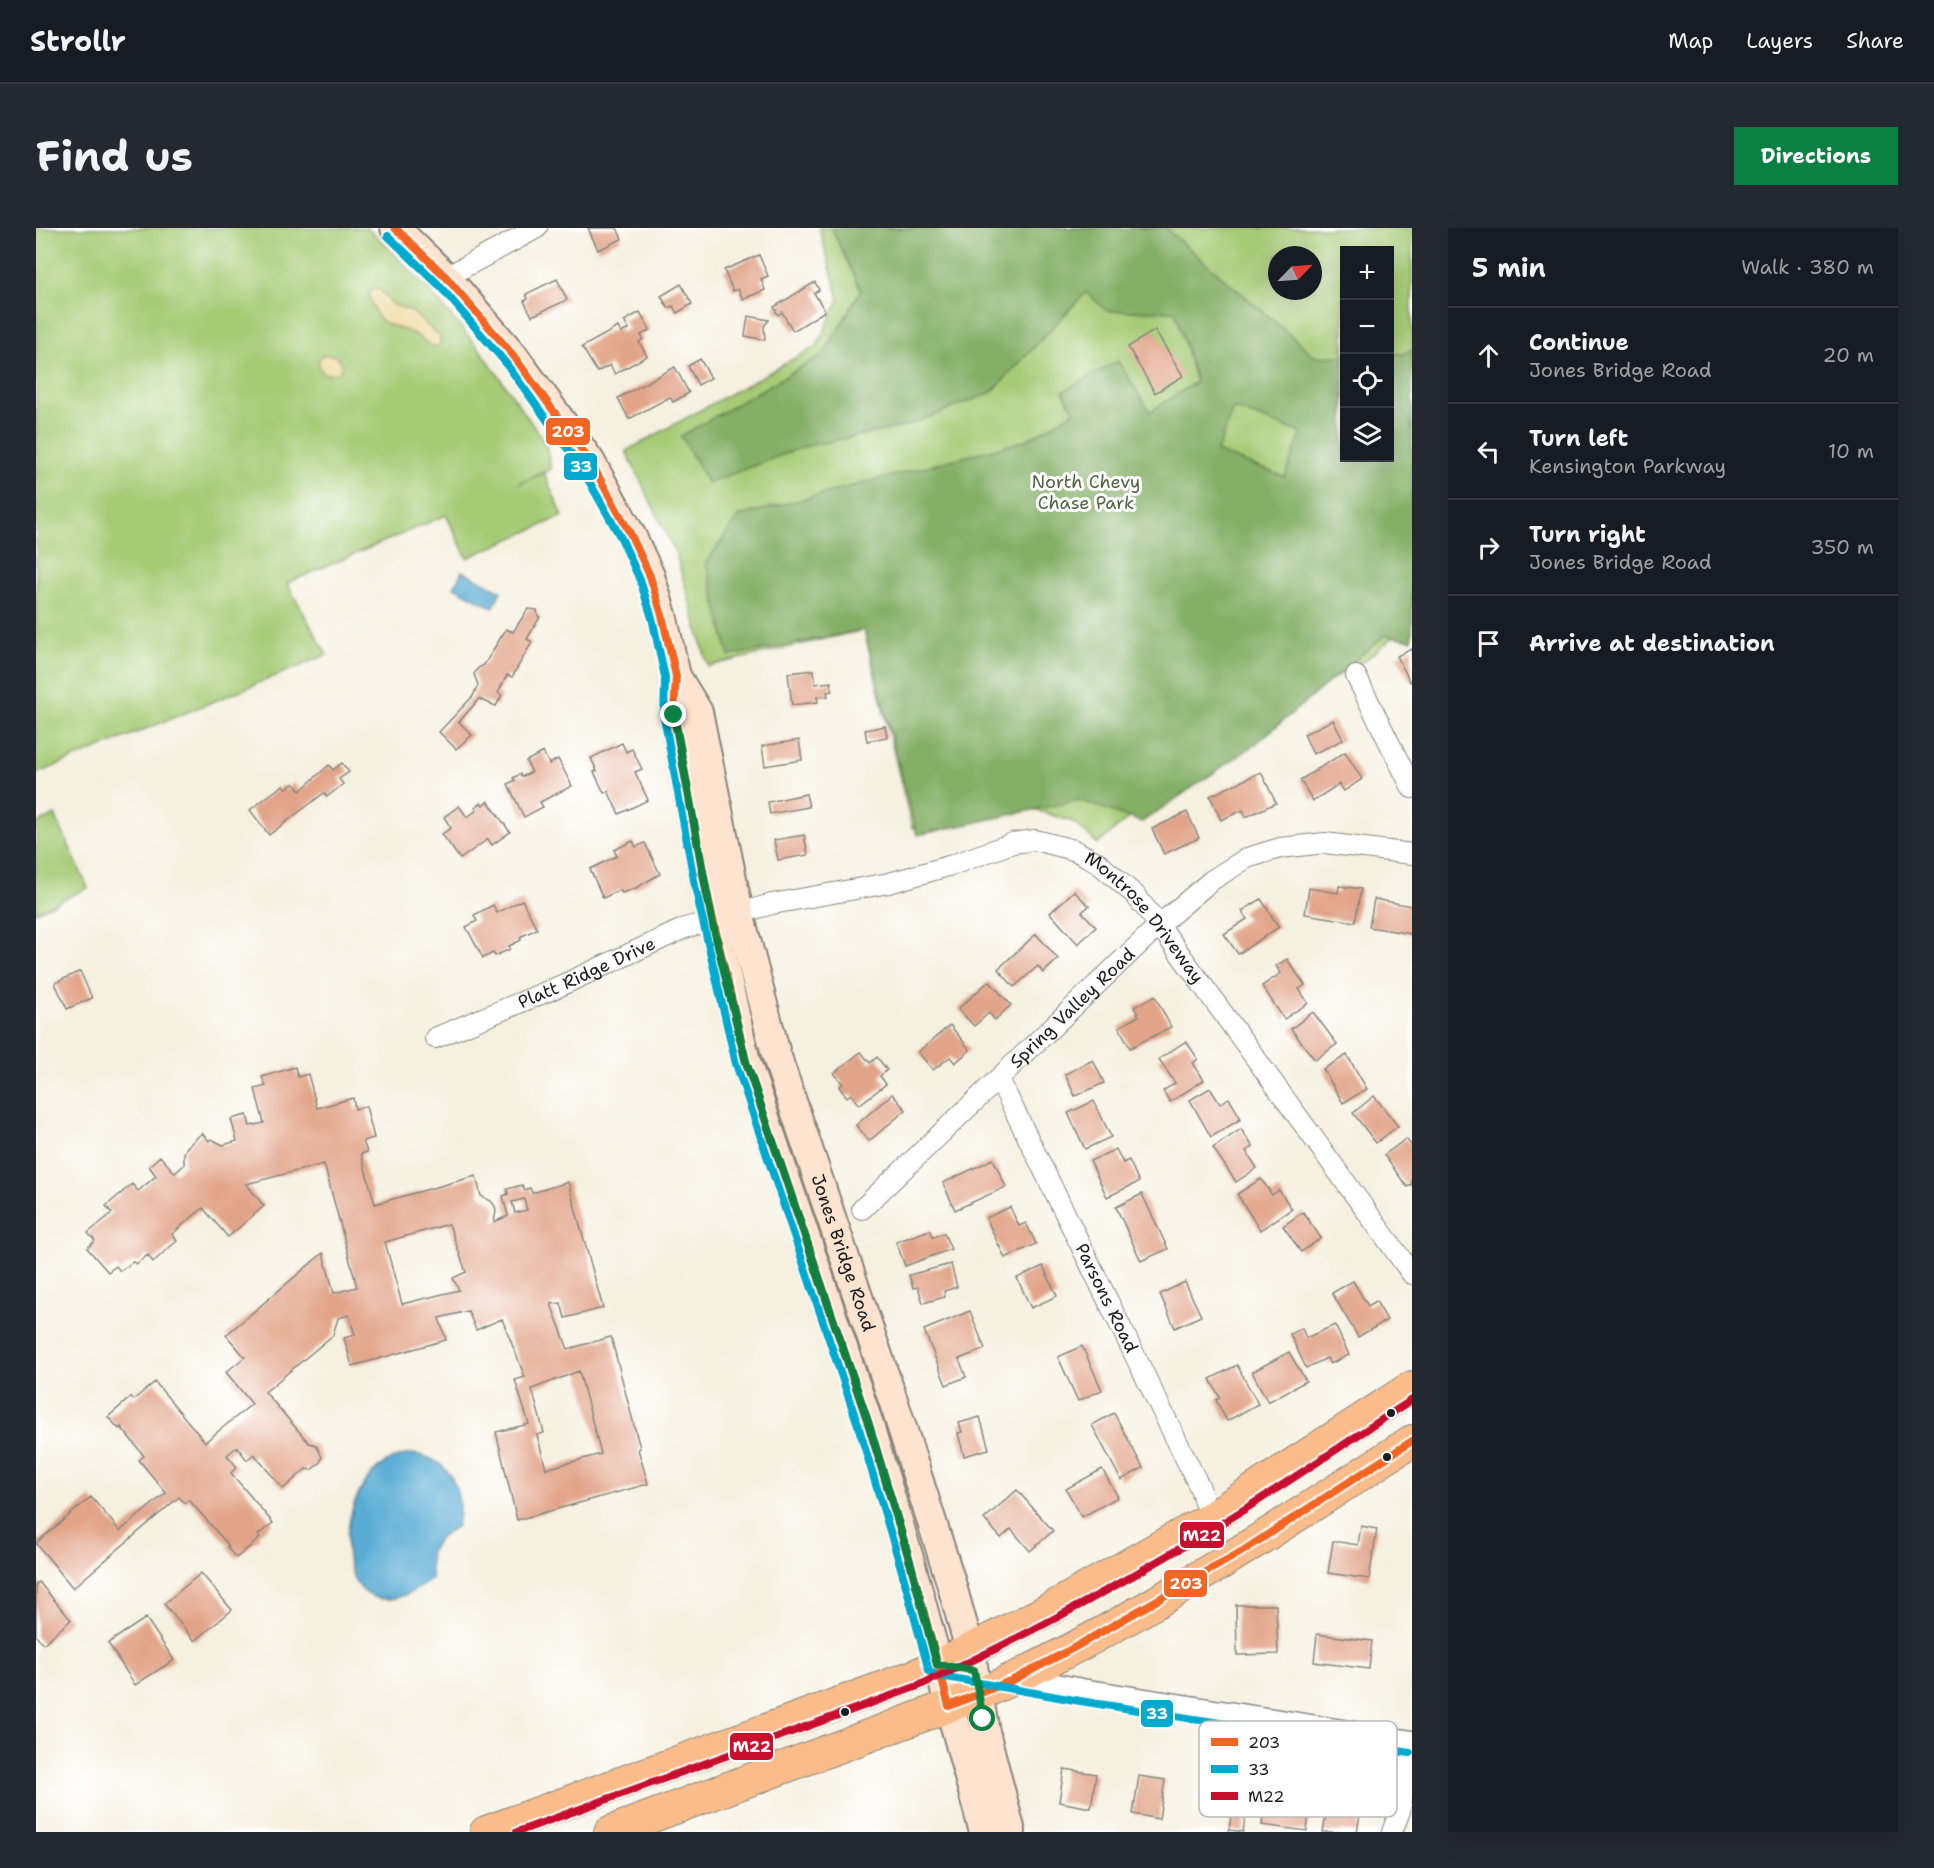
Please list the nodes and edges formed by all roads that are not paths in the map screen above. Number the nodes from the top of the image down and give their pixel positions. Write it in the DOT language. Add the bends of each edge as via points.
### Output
graph roads {
  1 [pos="395,228"];
  2 [pos="537,228"];
  3 [pos="446,277"];
  4 [pos="676,676"];
  5 [pos="1356,676"];
  6 [pos="1412,788"];
  7 [pos="1412,854"];
  8 [pos="739,913"];
  9 [pos="712,921"];
  10 [pos="1159,925"];
  11 [pos="435,1038"];
  12 [pos="999,1079"];
  13 [pos="862,1209"];
  14 [pos="1412,1274"];
  15 [pos="1412,1387"];
  16 [pos="1412,1441"];
  17 [pos="1209,1519"];
  18 [pos="937,1665"];
  19 [pos="974,1672"];
  20 [pos="1015,1679"];
  21 [pos="949,1706"];
  22 [pos="1270,1721"];
  23 [pos="1397,1741"];
  24 [pos="1412,1743"];
  25 [pos="1412,1748"];
  26 [pos="486,1832"];
  27 [pos="610,1832"];
  28 [pos="984,1832"];
  29 [pos="1011,1832"];
  30 [pos="1392,1832"];
  1 -- 3 [label="main road, Jones Bridge Road"];
  2 -- 3 [label="street"];
  3 -- 4 [label="main road, Jones Bridge Road" via="513,355 590,462 650,576"];
  4 -- 8 [label="main road, Jones Bridge Road" via="698,712"];
  4 -- 9 [label="main road, Jones Bridge Road" via="674,715"];
  5 -- 6 [label="street"];
  7 -- 10 [label="street, Spring Valley Road" via="1325,843 1280,848 1247,858 1212,880"];
  8 -- 9 [label="street, Platt Ridge Drive"];
  8 -- 10 [label="street, Montrose Driveway" via="889,883 1013,843 1035,840 1074,850 1097,862 1135,895"];
  8 -- 19 [label="main road, Jones Bridge Road" via="776,1054 897,1412"];
  9 -- 11 [label="street, Platt Ridge Drive" via="685,928"];
  9 -- 18 [label="main road, Jones Bridge Road" via="746,1062 868,1422"];
  10 -- 12 [label="street, Spring Valley Road"];
  10 -- 14 [label="street, Montrose Driveway"];
  12 -- 13 [label="street, Spring Valley Road"];
  12 -- 17 [label="street, Parsons Road" via="1200,1488"];
  15 -- 17 [label="main road"];
  16 -- 20 [label="main road" via="1241,1552"];
  17 -- 19 [label="main road" via="1052,1608"];
  18 -- 19 [label="main road"];
  18 -- 21 [label="main road, Jones Bridge Road"];
  18 -- 26 [label="main road"];
  19 -- 20 [label="main road"];
  19 -- 21 [label="main road"];
  19 -- 29 [label="main road, Jones Bridge Road"];
  20 -- 22 [label="street"];
  21 -- 27 [label="main road"];
  21 -- 28 [label="main road, Jones Bridge Road"];
  23 -- 24 [label="street"];
  25 -- 30 [label="street"];
}
